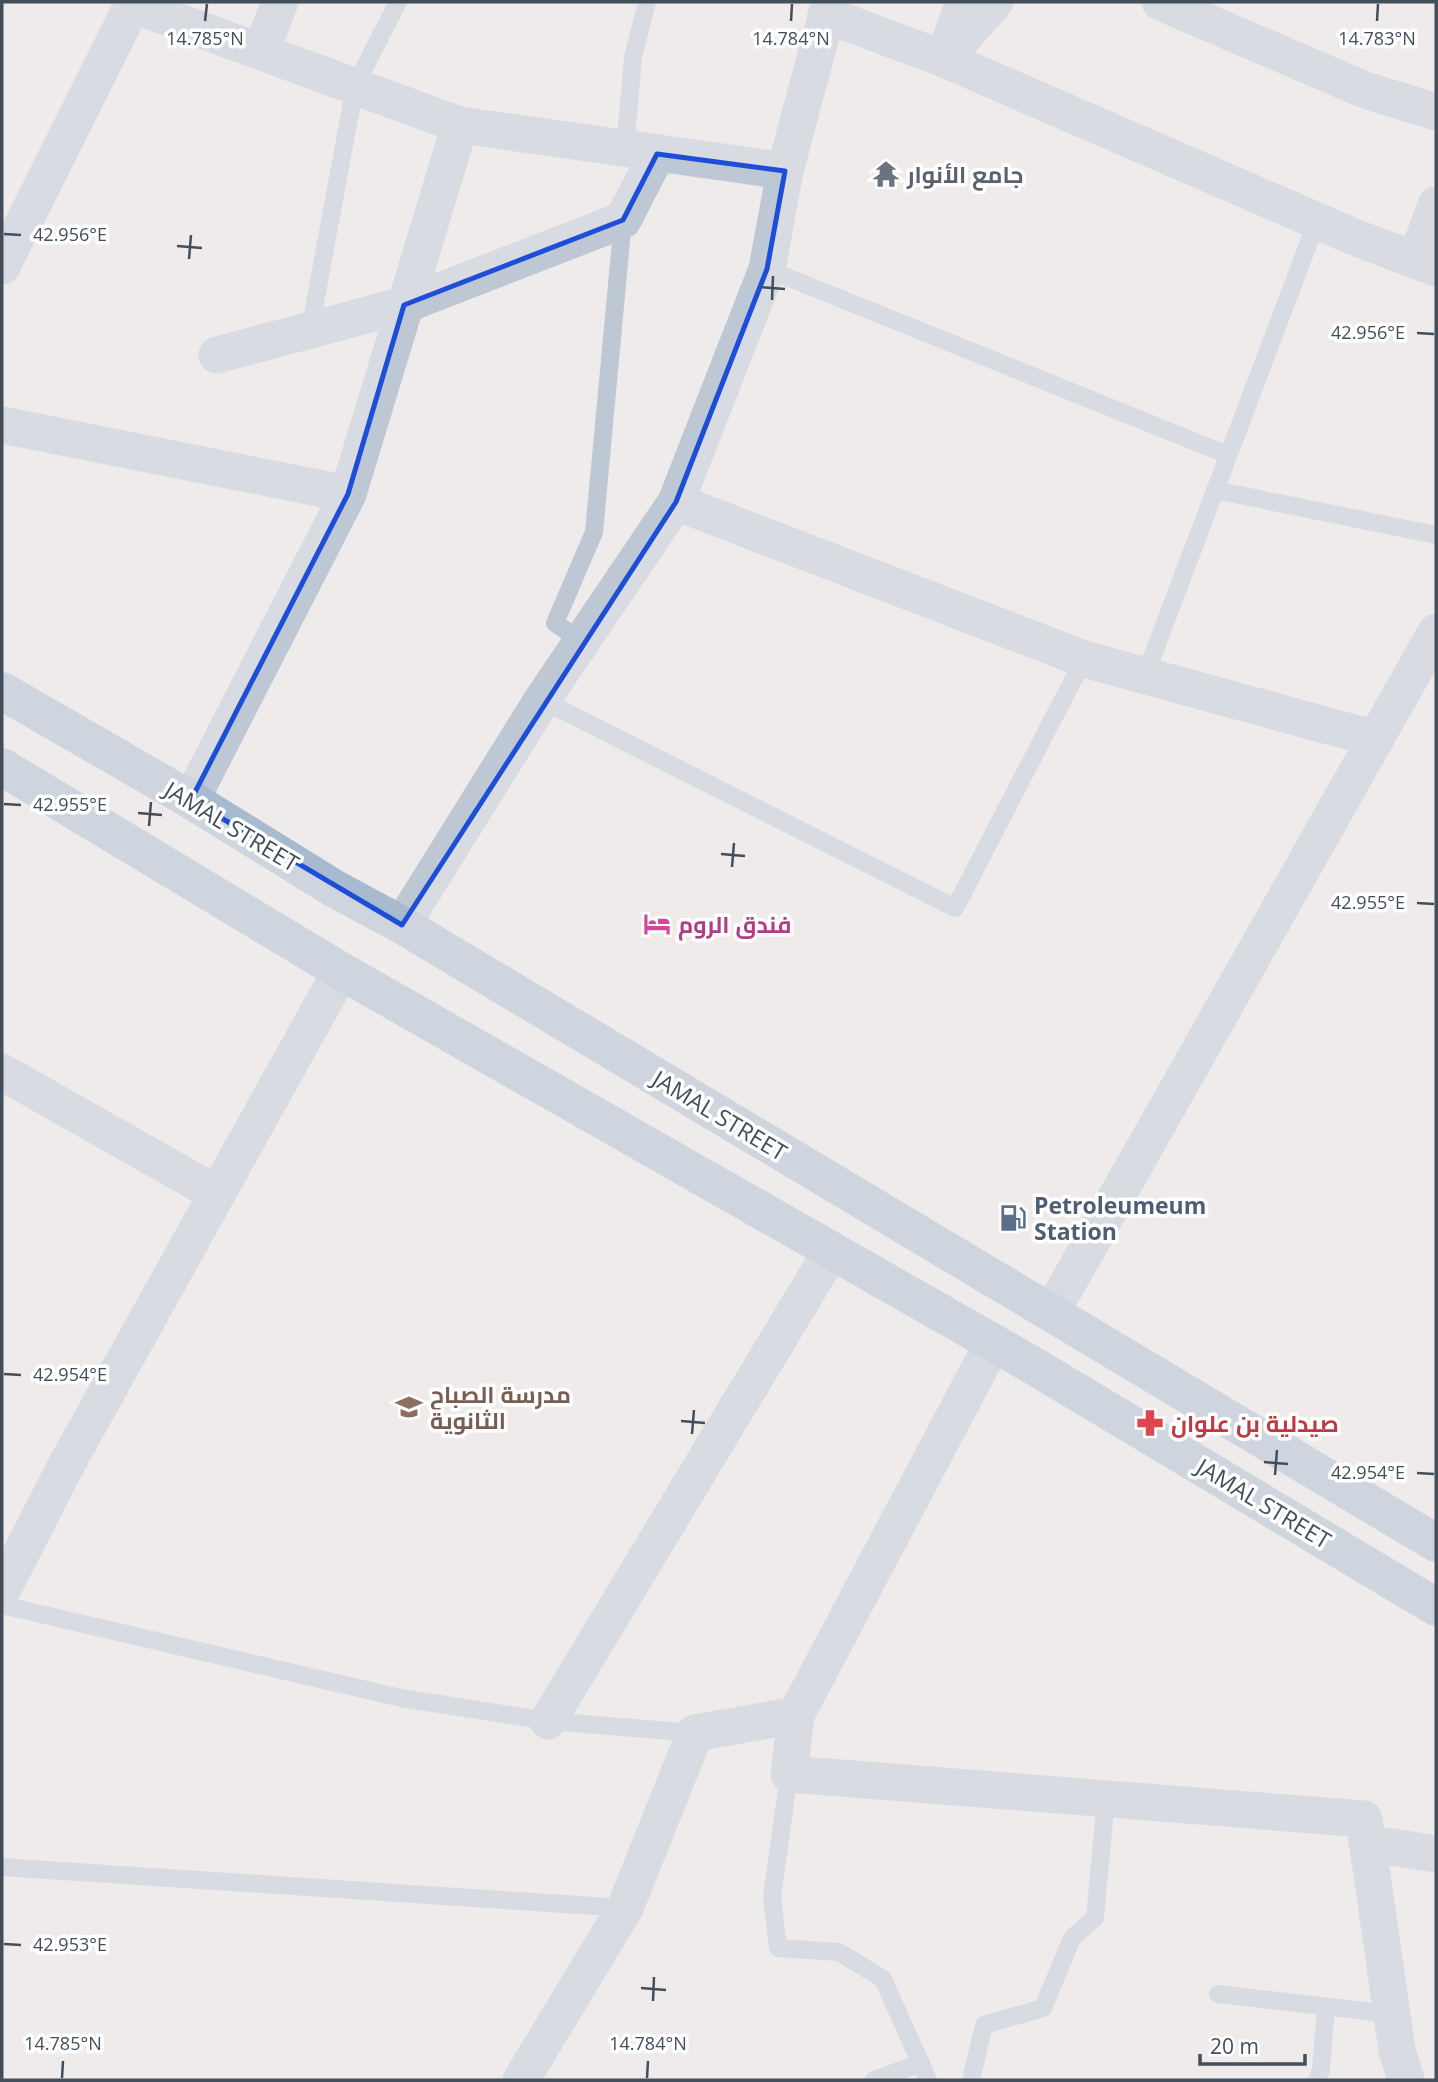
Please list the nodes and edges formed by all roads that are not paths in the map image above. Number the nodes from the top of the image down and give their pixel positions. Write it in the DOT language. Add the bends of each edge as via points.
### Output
graph roads {
  1 [pos="280,2"];
  2 [pos="398,2"];
  3 [pos="647,2"];
  4 [pos="964,2"];
  5 [pos="995,2"];
  6 [pos="1160,2"];
  7 [pos="129,3"];
  8 [pos="828,8"];
  9 [pos="261,51"];
  10 [pos="944,59"];
  11 [pos="355,86"];
  12 [pos="1436,112"];
  13 [pos="460,125"];
  14 [pos="641,152"];
  15 [pos="785,171"];
  16 [pos="1436,205"];
  17 [pos="623,220"];
  18 [pos="1317,221"];
  19 [pos="10,228"];
  20 [pos="1426,264"];
  21 [pos="2,266"];
  22 [pos="767,269"];
  23 [pos="404,305"];
  24 [pos="310,330"];
  25 [pos="217,355"];
  26 [pos="2,425"];
  27 [pos="1228,455"];
  28 [pos="1215,490"];
  29 [pos="348,494"];
  30 [pos="676,502"];
  31 [pos="1436,535"];
  32 [pos="1436,632"];
  33 [pos="581,641"];
  34 [pos="1084,659"];
  35 [pos="1145,676"];
  36 [pos="2,691"];
  37 [pos="542,700"];
  38 [pos="1376,739"];
  39 [pos="2,767"];
  40 [pos="191,800"];
  41 [pos="402,925"];
  42 [pos="341,971"];
  43 [pos="2,1072"];
  44 [pos="216,1194"];
  45 [pos="832,1250"];
  46 [pos="1051,1313"];
  47 [pos="993,1343"];
  48 [pos="1027,1362"];
  49 [pos="1436,1543"];
  50 [pos="2,1591"];
  51 [pos="2,1605"];
  52 [pos="1436,1606"];
  53 [pos="796,1715"];
  54 [pos="548,1721"];
  55 [pos="695,1733"];
  56 [pos="789,1774"];
  57 [pos="1106,1799"];
  58 [pos="1367,1843"];
  59 [pos="1436,1854"];
  60 [pos="2,1867"];
  61 [pos="625,1908"];
  62 [pos="1218,1994"];
  63 [pos="1326,2006"];
  64 [pos="1391,2014"];
  65 [pos="921,2063"];
  66 [pos="521,2080"];
  67 [pos="874,2080"];
  68 [pos="928,2080"];
  69 [pos="971,2080"];
  70 [pos="1317,2080"];
  71 [pos="1406,2080"];
  1 -- 9 [label="street"];
  2 -- 11 [label="lane"];
  3 -- 14 [label="lane" via="633,57"];
  4 -- 10 [label="street"];
  5 -- 10 [label="street"];
  6 -- 12 [label="street" via="1365,90"];
  7 -- 9 [label="street"];
  7 -- 19 [label="street"];
  8 -- 10 [label="street"];
  8 -- 15 [label="street"];
  9 -- 11 [label="street"];
  10 -- 18 [label="street"];
  11 -- 13 [label="street"];
  11 -- 24 [label="lane"];
  13 -- 14 [label="street"];
  13 -- 23 [label="street"];
  14 -- 15 [label="street"];
  14 -- 17 [label="street"];
  15 -- 22 [label="street"];
  16 -- 20 [label="street"];
  17 -- 23 [label="street"];
  17 -- 33 [label="lane" via="594,532 555,623"];
  18 -- 20 [label="street"];
  18 -- 27 [label="lane"];
  19 -- 21 [label="street"];
  22 -- 27 [label="lane"];
  22 -- 30 [label="street"];
  23 -- 24 [label="street"];
  23 -- 29 [label="street"];
  24 -- 25 [label="street"];
  26 -- 29 [label="street"];
  27 -- 28 [label="lane"];
  28 -- 31 [label="lane"];
  28 -- 35 [label="lane"];
  29 -- 40 [label="street"];
  30 -- 33 [label="street"];
  30 -- 34 [label="street"];
  32 -- 38 [label="street"];
  33 -- 37 [label="street"];
  34 -- 35 [label="street"];
  34 -- 37 [label="lane" via="955,908"];
  35 -- 38 [label="street"];
  36 -- 40 [label="main road, JAMAL STREET"];
  37 -- 41 [label="street"];
  38 -- 46 [label="street"];
  39 -- 42 [label="main road, JAMAL STREET"];
  40 -- 41 [label="main road, JAMAL STREET"];
  41 -- 46 [label="main road, JAMAL STREET"];
  42 -- 44 [label="street"];
  42 -- 45 [label="main road, JAMAL STREET"];
  43 -- 44 [label="street"];
  44 -- 50 [label="street"];
  45 -- 47 [label="main road, JAMAL STREET"];
  45 -- 54 [label="street"];
  46 -- 48 [label="main road"];
  46 -- 49 [label="main road, JAMAL STREET"];
  47 -- 48 [label="main road, JAMAL STREET"];
  47 -- 53 [label="street"];
  48 -- 52 [label="main road, JAMAL STREET"];
  51 -- 54 [label="lane" via="401,1698"];
  53 -- 55 [label="street"];
  53 -- 56 [label="street"];
  54 -- 55 [label="lane"];
  55 -- 61 [label="street"];
  56 -- 57 [label="street"];
  56 -- 65 [label="lane" via="772,1897 778,1948 839,1952 883,1979"];
  57 -- 58 [label="street" via="1364,1819"];
  57 -- 69 [label="lane" via="1095,1919 1072,1938 1043,2008 984,2025"];
  58 -- 59 [label="street"];
  58 -- 64 [label="street"];
  60 -- 61 [label="lane"];
  61 -- 66 [label="street"];
  62 -- 63 [label="lane"];
  63 -- 64 [label="lane"];
  63 -- 70 [label="lane"];
  64 -- 71 [label="street"];
  65 -- 67 [label="lane"];
  65 -- 68 [label="lane"];
}
